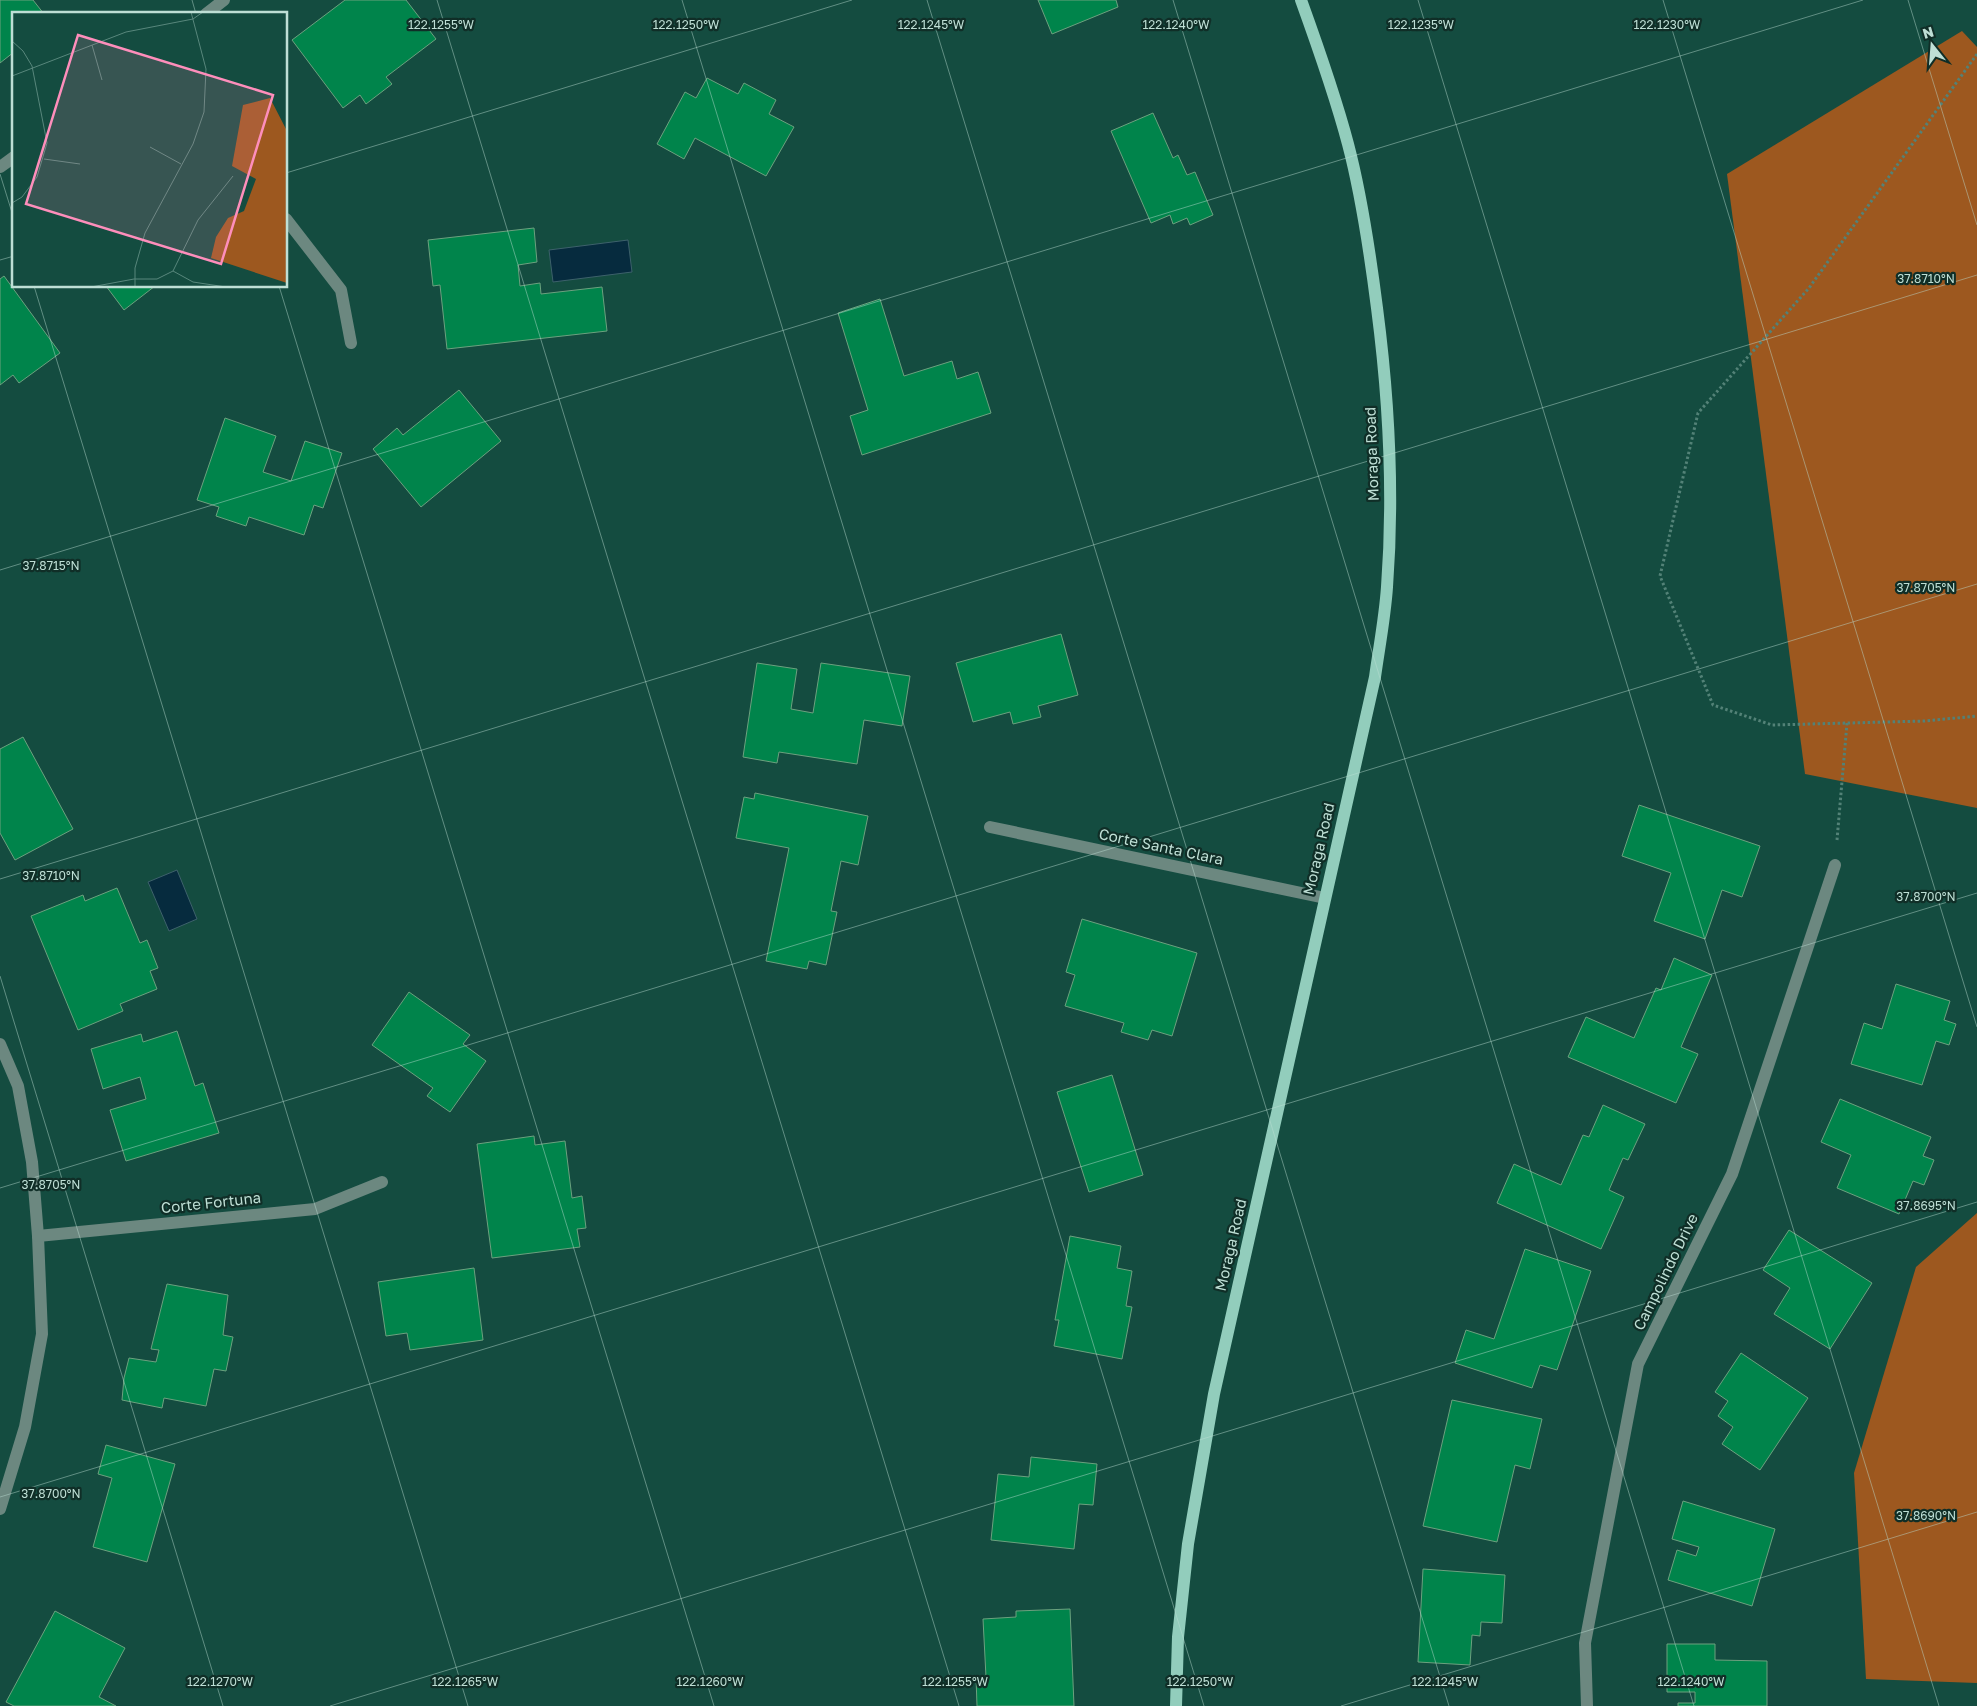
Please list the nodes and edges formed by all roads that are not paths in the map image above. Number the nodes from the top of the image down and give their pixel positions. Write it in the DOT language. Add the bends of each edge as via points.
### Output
graph roads {
  1 [pos="224,0"];
  2 [pos="1300,0"];
  3 [pos="209,12"];
  4 [pos="12,158"];
  5 [pos="0,167"];
  6 [pos="288,222"];
  7 [pos="351,343"];
  8 [pos="990,827"];
  9 [pos="1835,865"];
  10 [pos="1325,898"];
  11 [pos="0,1044"];
  12 [pos="382,1182"];
  13 [pos="38,1236"];
  14 [pos="0,1509"];
  15 [pos="1176,1706"];
  16 [pos="1587,1706"];
  1 -- 3 [label="street"];
  2 -- 10 [label="main road, Moraga Road" via="1328,73 1348,145 1369,245 1384,368 1390,506 1387,588 1375,677"];
  4 -- 5 [label="street"];
  6 -- 7 [label="street" via="341,290"];
  8 -- 10 [label="street, Corte Santa Clara"];
  9 -- 16 [label="street, Campolindo Drive" via="1732,1174 1638,1364 1585,1643"];
  10 -- 15 [label="main road, Moraga Road" via="1214,1394 1188,1544 1178,1637"];
  11 -- 13 [label="street" via="18,1086 32,1162"];
  12 -- 13 [label="street, Corte Fortuna" via="315,1209"];
  13 -- 14 [label="street" via="42,1334 25,1427"];
}
